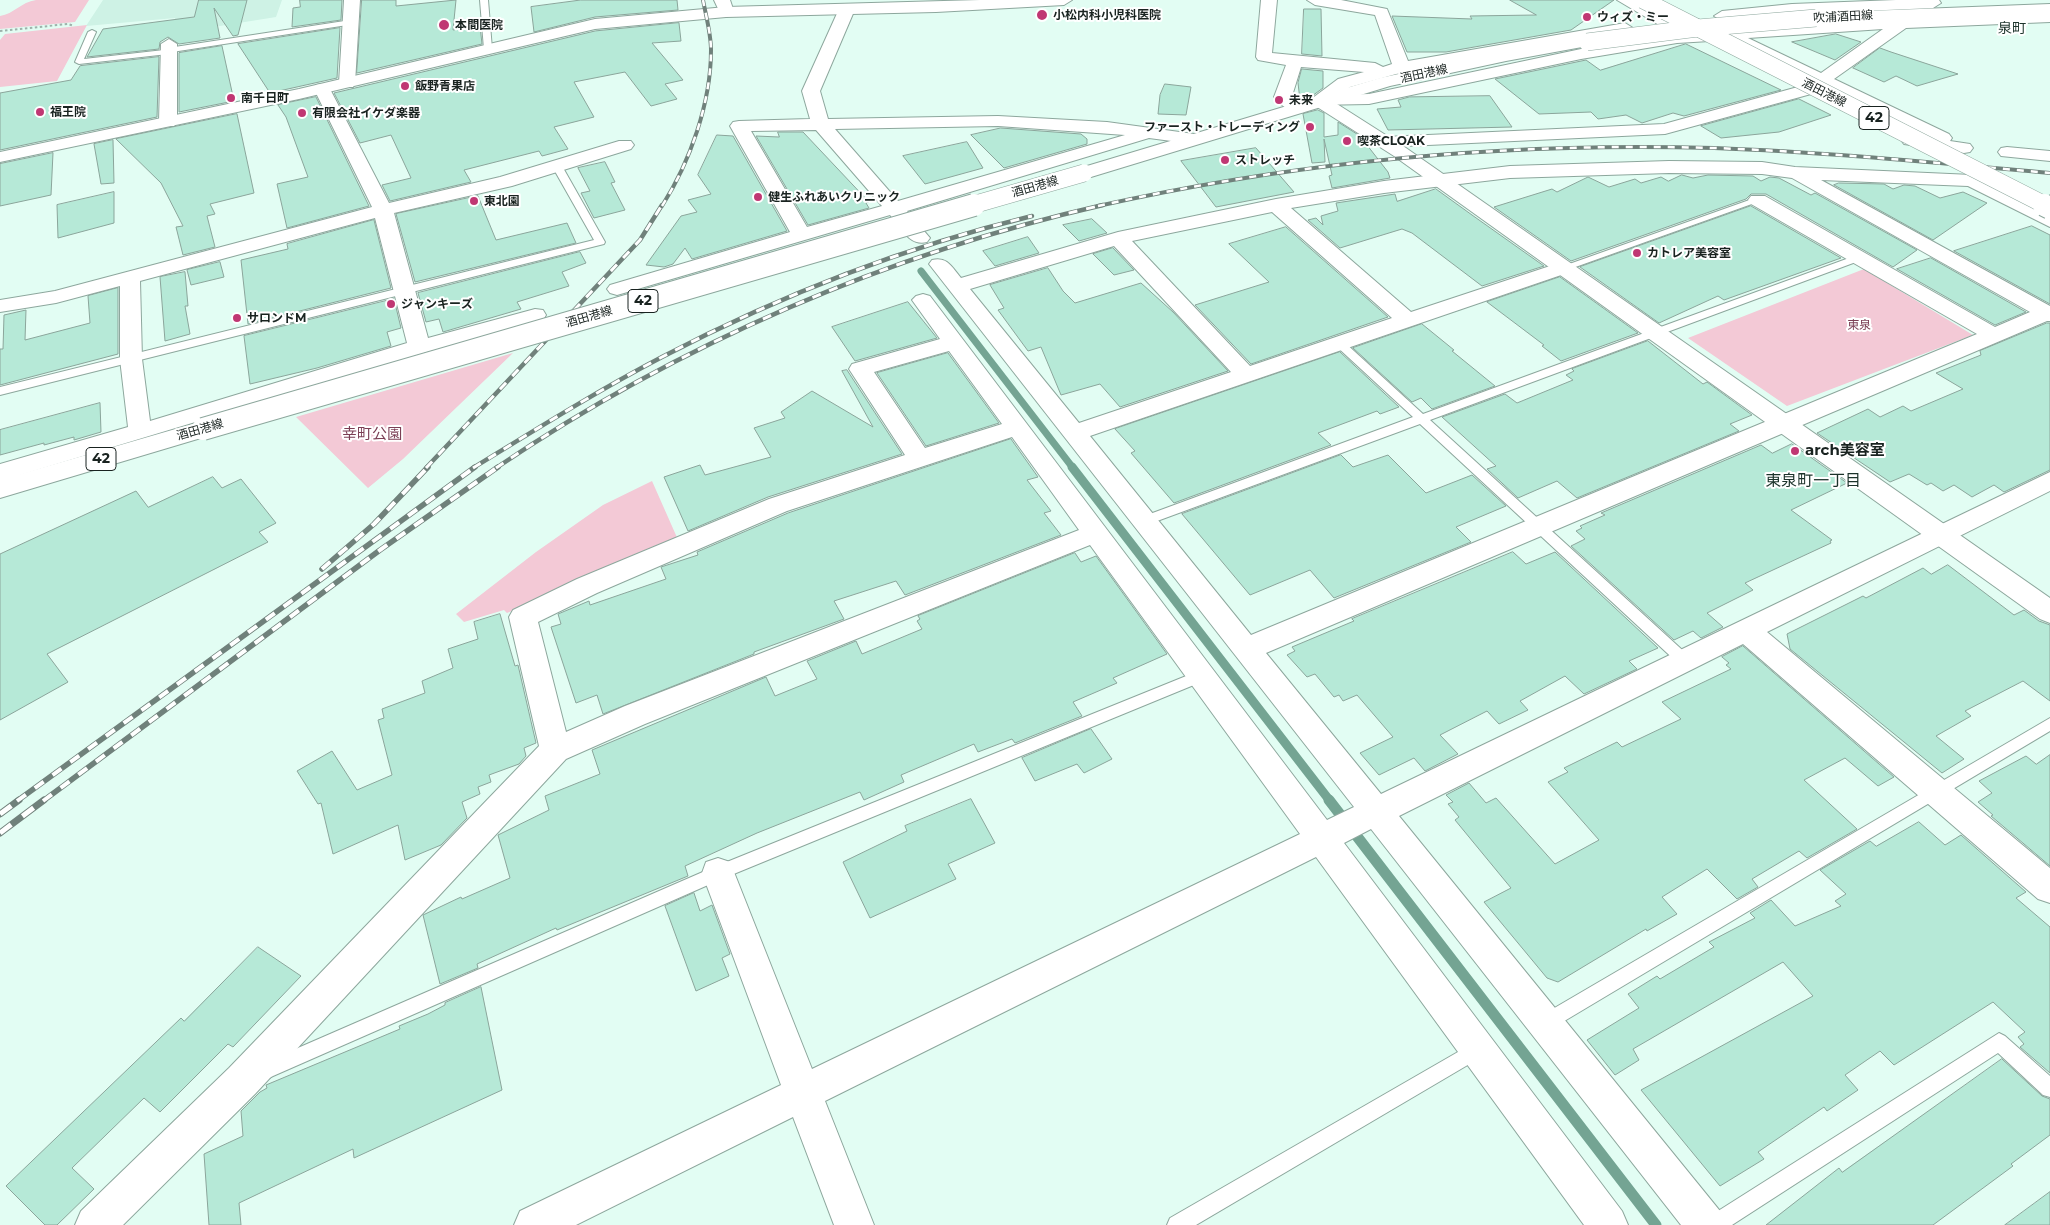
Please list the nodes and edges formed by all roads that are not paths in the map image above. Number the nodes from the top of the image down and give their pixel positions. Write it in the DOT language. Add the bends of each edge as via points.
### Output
graph roads {
  1 [pos="352,0"];
  2 [pos="484,0"];
  3 [pos="1064,0"];
  4 [pos="1269,0"];
  5 [pos="1315,0"];
  6 [pos="1625,0"];
  7 [pos="1643,0"];
  8 [pos="1660,0"];
  9 [pos="2025,0"];
  10 [pos="1938,2"];
  11 [pos="935,4"];
  12 [pos="724,6"];
  13 [pos="847,9"];
  14 [pos="2050,9"];
  15 [pos="2050,17"];
  16 [pos="351,22"];
  17 [pos="1665,22"];
  18 [pos="1902,23"];
  19 [pos="1698,28"];
  20 [pos="92,32"];
  21 [pos="1726,33"];
  22 [pos="168,49"];
  23 [pos="488,49"];
  24 [pos="1295,62"];
  25 [pos="1398,68"];
  26 [pos="1823,79"];
  27 [pos="347,83"];
  28 [pos="322,88"];
  29 [pos="1805,90"];
  30 [pos="1320,101"];
  31 [pos="1298,108"];
  32 [pos="168,122"];
  33 [pos="820,123"];
  34 [pos="1158,131"];
  35 [pos="1194,139"];
  36 [pos="1386,142"];
  37 [pos="626,145"];
  38 [pos="2007,152"];
  39 [pos="0,156"];
  40 [pos="2050,156"];
  41 [pos="557,166"];
  42 [pos="1795,173"];
  43 [pos="1441,181"];
  44 [pos="2003,197"];
  45 [pos="2050,198"];
  46 [pos="1758,200"];
  47 [pos="1276,204"];
  48 [pos="893,207"];
  49 [pos="2050,208"];
  50 [pos="383,210"];
  51 [pos="2050,221"];
  52 [pos="801,234"];
  53 [pos="920,238"];
  54 [pos="1118,238"];
  55 [pos="1860,257"];
  56 [pos="1563,268"];
  57 [pos="130,277"];
  58 [pos="617,289"];
  59 [pos="404,291"];
  60 [pos="923,300"];
  61 [pos="0,306"];
  62 [pos="2048,314"];
  63 [pos="535,315"];
  64 [pos="1407,320"];
  65 [pos="1655,333"];
  66 [pos="1994,335"];
  67 [pos="954,342"];
  68 [pos="1339,344"];
  69 [pos="419,347"];
  70 [pos="131,358"];
  71 [pos="1019,365"];
  72 [pos="1246,375"];
  73 [pos="980,377"];
  74 [pos="0,391"];
  75 [pos="1421,419"];
  76 [pos="1784,424"];
  77 [pos="1017,427"];
  78 [pos="140,432"];
  79 [pos="1074,433"];
  80 [pos="920,459"];
  81 [pos="0,473"];
  82 [pos="2050,481"];
  83 [pos="0,489"];
  84 [pos="1144,521"];
  85 [pos="1538,527"];
  86 [pos="1096,533"];
  87 [pos="1941,535"];
  88 [pos="2050,612"];
  89 [pos="1746,631"];
  90 [pos="1246,649"];
  91 [pos="1685,661"];
  92 [pos="1201,676"];
  93 [pos="2050,724"];
  94 [pos="555,750"];
  95 [pos="1935,791"];
  96 [pos="1377,813"];
  97 [pos="1322,839"];
  98 [pos="718,873"];
  99 [pos="2050,888"];
  100 [pos="1545,1023"];
  101 [pos="1478,1049"];
  102 [pos="242,1081"];
  103 [pos="2050,1088"];
  104 [pos="803,1093"];
  105 [pos="95,1225"];
  106 [pos="534,1225"];
  107 [pos="854,1225"];
  108 [pos="1177,1225"];
  109 [pos="1608,1225"];
  110 [pos="1706,1225"];
  111 [pos="1714,1225"];
  1 -- 16 [label="street"];
  2 -- 23 [label="lane"];
  3 -- 11 [label="street"];
  4 -- 24 [label="street" via="1264,57"];
  5 -- 25 [label="street" via="1382,12"];
  6 -- 17 [label="street"];
  7 -- 19 [label="street, bridge"];
  8 -- 19 [label="street"];
  9 -- 10 [label="street"];
  10 -- 19 [label="street" via="1792,9"];
  11 -- 13 [label="street"];
  12 -- 13 [label="street"];
  12 -- 23 [label="street" via="595,24"];
  13 -- 33 [label="street" via="812,91"];
  14 -- 19 [label="street, 吹浦酒田線, bridge" via="1816,18"];
  15 -- 18 [label="street"];
  16 -- 22 [label="lane"];
  16 -- 27 [label="street"];
  17 -- 19 [label="street"];
  17 -- 25 [label="street"];
  18 -- 21 [label="street"];
  18 -- 26 [label="street"];
  19 -- 21 [label="street"];
  19 -- 29 [label="street"];
  19 -- 30 [label="street, 酒田港線 / 42, bridge" via="1506,56 1386,82"];
  19 -- 30 [label="street" via="1369,99"];
  19 -- 49 [label="street, 酒田港線 / 42, bridge"];
  20 -- 22 [label="lane" via="79,62"];
  21 -- 26 [label="street"];
  22 -- 32 [label="street"];
  23 -- 27 [label="street"];
  24 -- 25 [label="street"];
  24 -- 31 [label="street" via="1283,97"];
  25 -- 30 [label="street" via="1344,83"];
  26 -- 29 [label="street" via="1964,148 1898,139"];
  27 -- 28 [label="street"];
  28 -- 32 [label="street"];
  28 -- 50 [label="street"];
  29 -- 36 [label="street" via="1665,129"];
  30 -- 31 [label="street, 酒田港線 / 42"];
  30 -- 36 [label="street"];
  31 -- 35 [label="street, 酒田港線 / 42"];
  32 -- 39 [label="street"];
  33 -- 34 [label="street" via="998,121"];
  33 -- 48 [label="street"];
  33 -- 52 [label="street" via="739,126"];
  34 -- 35 [label="street"];
  34 -- 48 [label="street"];
  35 -- 83 [label="street, 酒田港線 / 42, bridge"];
  36 -- 43 [label="street"];
  37 -- 41 [label="street"];
  38 -- 40 [label="street"];
  41 -- 50 [label="street" via="505,182"];
  41 -- 59 [label="lane" via="600,242"];
  42 -- 43 [label="street" via="1762,168 1649,167 1510,172"];
  42 -- 44 [label="street" via="1972,181"];
  42 -- 62 [label="street"];
  43 -- 47 [label="street"];
  43 -- 56 [label="street"];
  44 -- 45 [label="street"];
  44 -- 51 [label="street"];
  46 -- 55 [label="street"];
  46 -- 56 [label="lane"];
  47 -- 54 [label="street"];
  47 -- 64 [label="street"];
  48 -- 52 [label="street"];
  48 -- 53 [label="street"];
  50 -- 57 [label="street"];
  50 -- 59 [label="street"];
  52 -- 58 [label="street"];
  54 -- 71 [label="street" via="947,275"];
  54 -- 72 [label="street"];
  55 -- 65 [label="lane"];
  55 -- 66 [label="street"];
  56 -- 64 [label="street"];
  56 -- 65 [label="street"];
  57 -- 61 [label="street" via="56,297"];
  57 -- 70 [label="street"];
  59 -- 69 [label="street"];
  59 -- 70 [label="lane"];
  60 -- 67 [label="street"];
  62 -- 66 [label="street"];
  63 -- 69 [label="street"];
  64 -- 68 [label="street"];
  65 -- 75 [label="lane"];
  65 -- 76 [label="street"];
  66 -- 76 [label="street"];
  67 -- 73 [label="street"];
  67 -- 80 [label="street" via="860,369"];
  68 -- 72 [label="street"];
  68 -- 75 [label="lane"];
  69 -- 78 [label="street"];
  70 -- 74 [label="lane"];
  70 -- 78 [label="street"];
  71 -- 73 [label="street"];
  71 -- 79 [label="street"];
  72 -- 79 [label="street"];
  73 -- 77 [label="street"];
  75 -- 84 [label="lane"];
  75 -- 85 [label="lane"];
  76 -- 85 [label="street"];
  76 -- 87 [label="street"];
  77 -- 80 [label="street"];
  77 -- 86 [label="street"];
  78 -- 81 [label="street"];
  79 -- 84 [label="street"];
  80 -- 94 [label="street" via="778,505 587,586 523,617"];
  82 -- 87 [label="street"];
  84 -- 90 [label="street"];
  85 -- 90 [label="street"];
  85 -- 91 [label="lane"];
  86 -- 92 [label="street"];
  86 -- 94 [label="street" via="635,715"];
  87 -- 88 [label="street"];
  87 -- 89 [label="street"];
  89 -- 91 [label="street"];
  89 -- 95 [label="street"];
  90 -- 96 [label="street"];
  91 -- 96 [label="street"];
  92 -- 97 [label="street"];
  92 -- 98 [label="lane"];
  93 -- 95 [label="lane"];
  94 -- 102 [label="street"];
  95 -- 99 [label="street"];
  95 -- 100 [label="lane"];
  96 -- 97 [label="street"];
  96 -- 100 [label="street"];
  97 -- 101 [label="street"];
  97 -- 104 [label="street"];
  98 -- 102 [label="lane"];
  98 -- 104 [label="street"];
  100 -- 110 [label="street"];
  101 -- 108 [label="lane"];
  101 -- 109 [label="street"];
  102 -- 105 [label="street"];
  103 -- 111 [label="lane" via="1999,1042"];
  104 -- 106 [label="street"];
  104 -- 107 [label="street"];
}
